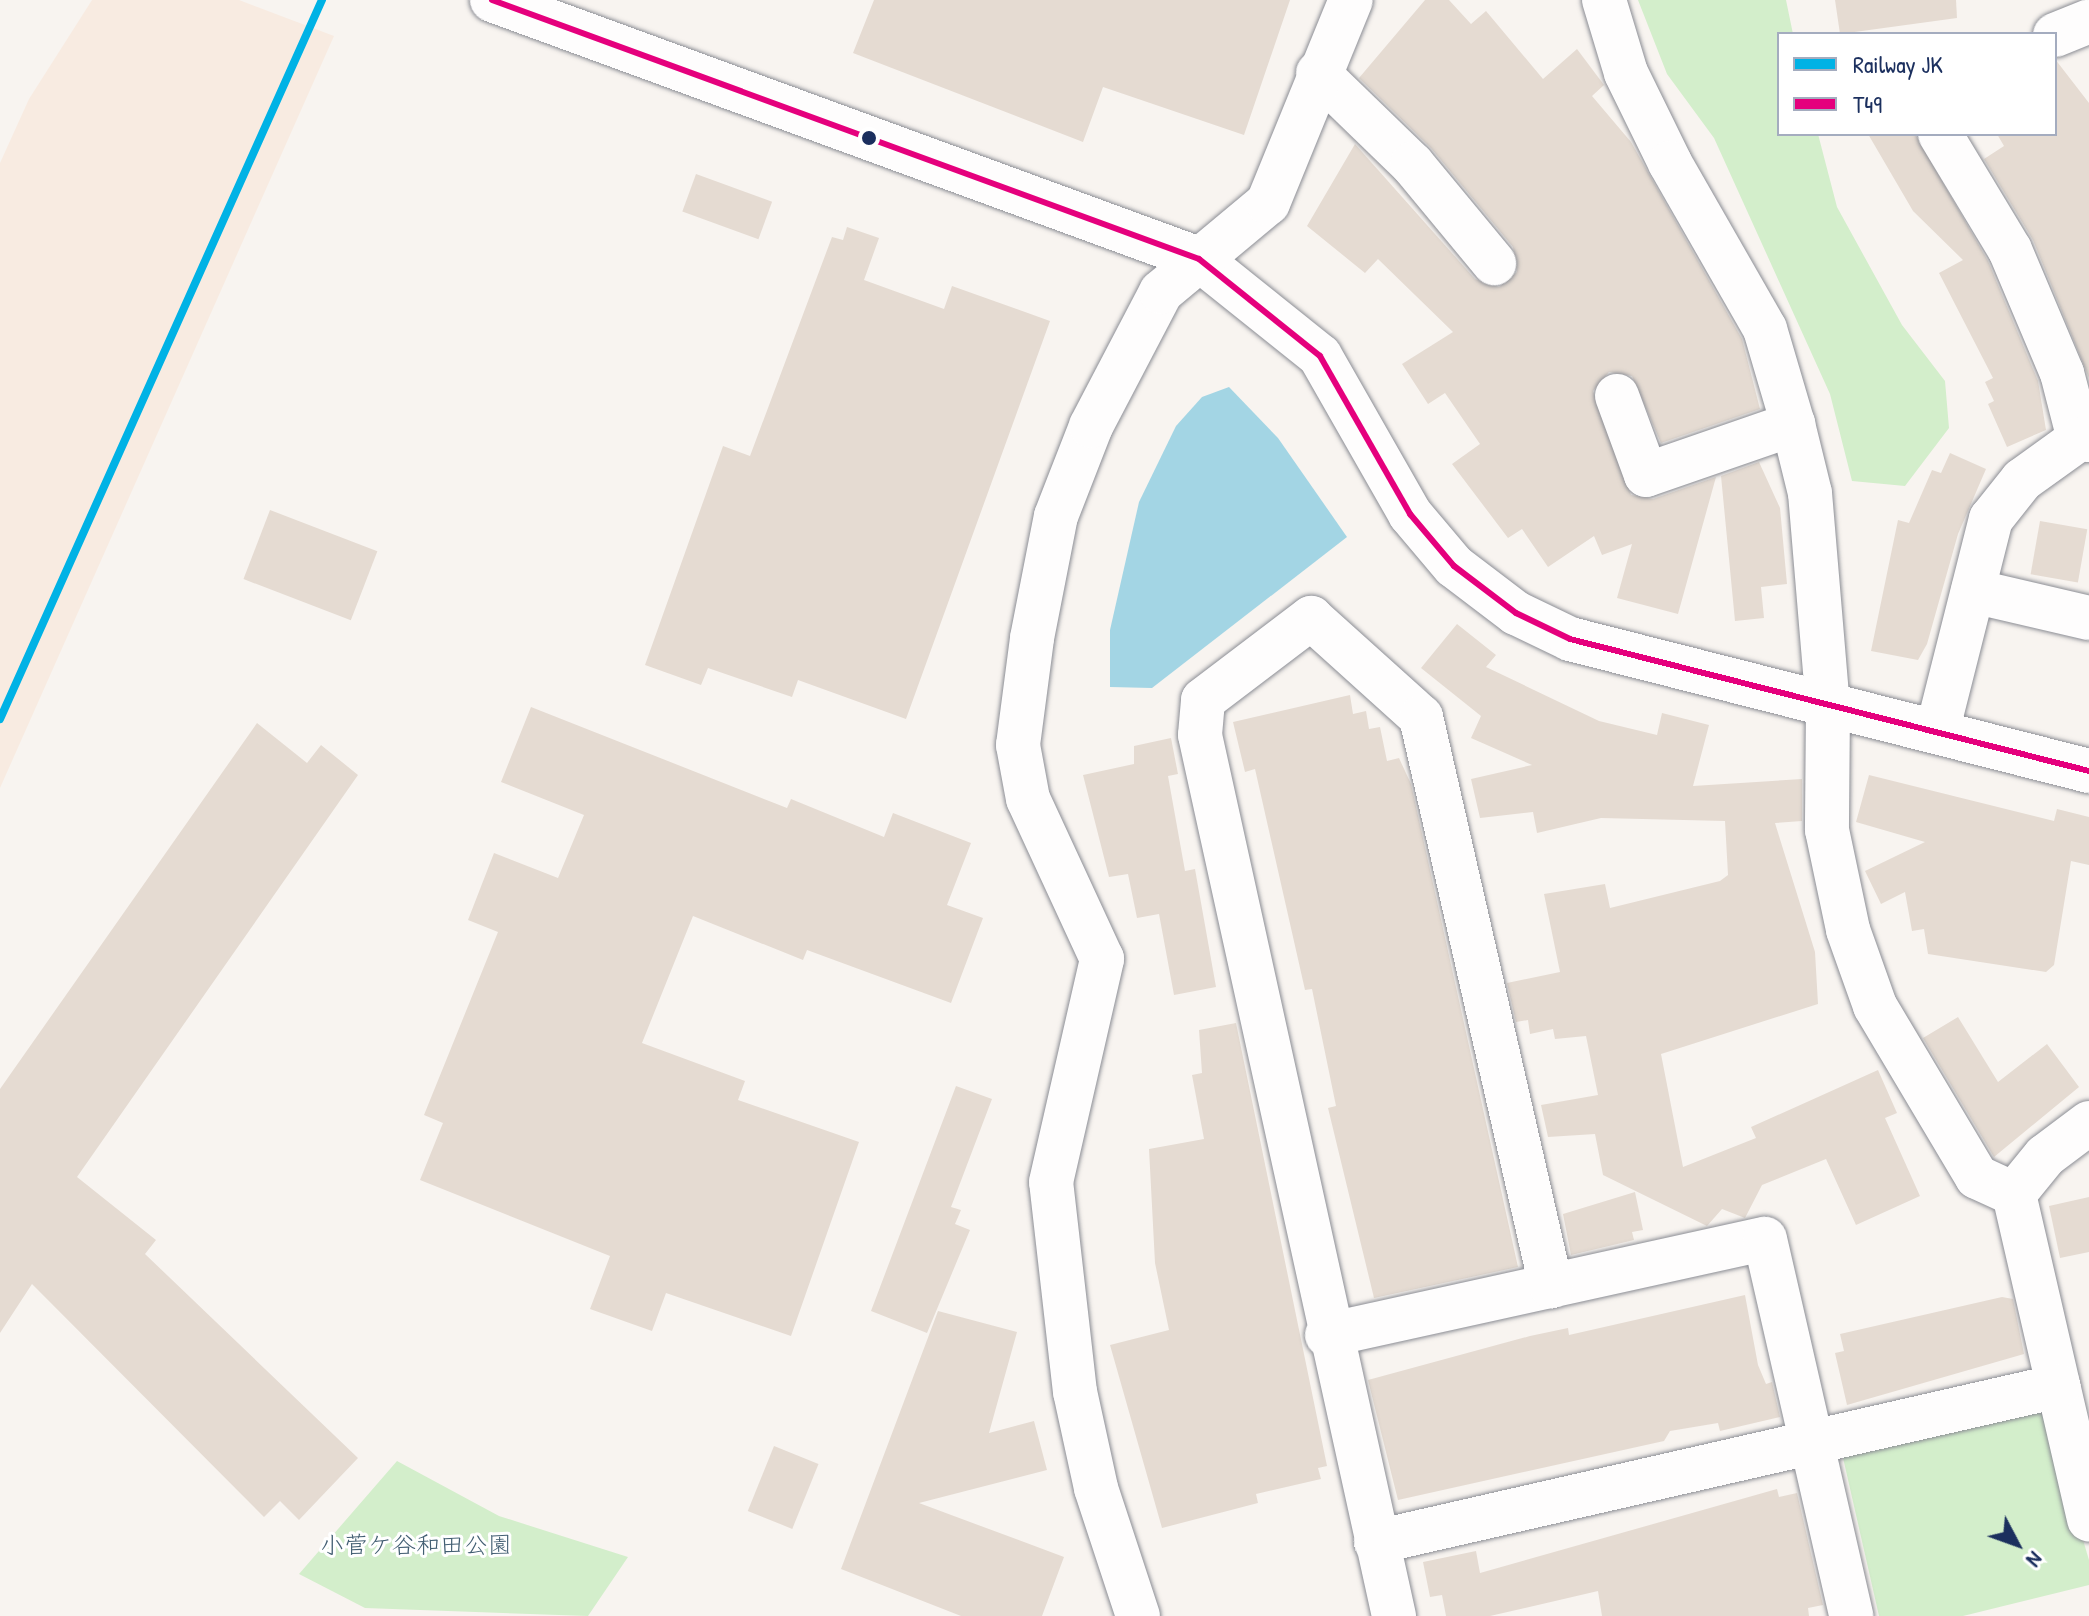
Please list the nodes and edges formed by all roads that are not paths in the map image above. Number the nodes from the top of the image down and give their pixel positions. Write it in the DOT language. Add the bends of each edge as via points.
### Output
graph roads {
  1 [pos="492,0"];
  2 [pos="1351,0"];
  3 [pos="1604,0"];
  4 [pos="1318,73"];
  5 [pos="1941,136"];
  6 [pos="1199,259"];
  7 [pos="1494,263"];
  8 [pos="1617,396"];
  9 [pos="1793,424"];
  10 [pos="2084,439"];
  11 [pos="1973,591"];
  12 [pos="2089,618"];
  13 [pos="1828,707"];
  14 [pos="1937,732"];
  15 [pos="2089,771"];
  16 [pos="2089,1123"];
  17 [pos="2014,1194"];
  18 [pos="1551,1286"];
  19 [pos="1327,1335"];
  20 [pos="2058,1386"];
  21 [pos="1816,1441"];
  22 [pos="2089,1519"];
  23 [pos="1376,1542"];
  24 [pos="1138,1616"];
  25 [pos="1394,1616"];
  26 [pos="1851,1616"];
  1 -- 6 [label="street"];
  2 -- 4 [label="street"];
  3 -- 9 [label="street" via="1626,73 1670,163 1765,329"];
  4 -- 6 [label="street" via="1268,203"];
  4 -- 7 [label="street" via="1412,164"];
  5 -- 10 [label="street" via="2010,250"];
  6 -- 13 [label="street" via="1320,356 1410,514 1454,566 1516,613 1570,639"];
  6 -- 24 [label="street" via="1161,292 1071,476 1042,581 1018,745 1028,799 1102,959 1051,1182 1075,1392 1096,1488"];
  8 -- 9 [label="street" via="1646,475"];
  9 -- 13 [label="street" via="1810,493"];
  10 -- 11 [label="street" via="2022,480 1991,519"];
  11 -- 12 [label="street"];
  11 -- 14 [label="street"];
  13 -- 14 [label="street"];
  13 -- 17 [label="street" via="1827,830 1848,930 1875,1006 1977,1177"];
  14 -- 15 [label="street"];
  16 -- 17 [label="street" via="2045,1156"];
  17 -- 20 [label="street"];
  18 -- 19 [label="street"];
  18 -- 19 [label="street" via="1421,717 1311,618 1203,700 1200,735"];
  18 -- 21 [label="street" via="1765,1239"];
  19 -- 23 [label="street"];
  20 -- 21 [label="street"];
  20 -- 22 [label="street"];
  21 -- 23 [label="street"];
  21 -- 26 [label="street"];
  23 -- 25 [label="street"];
}
